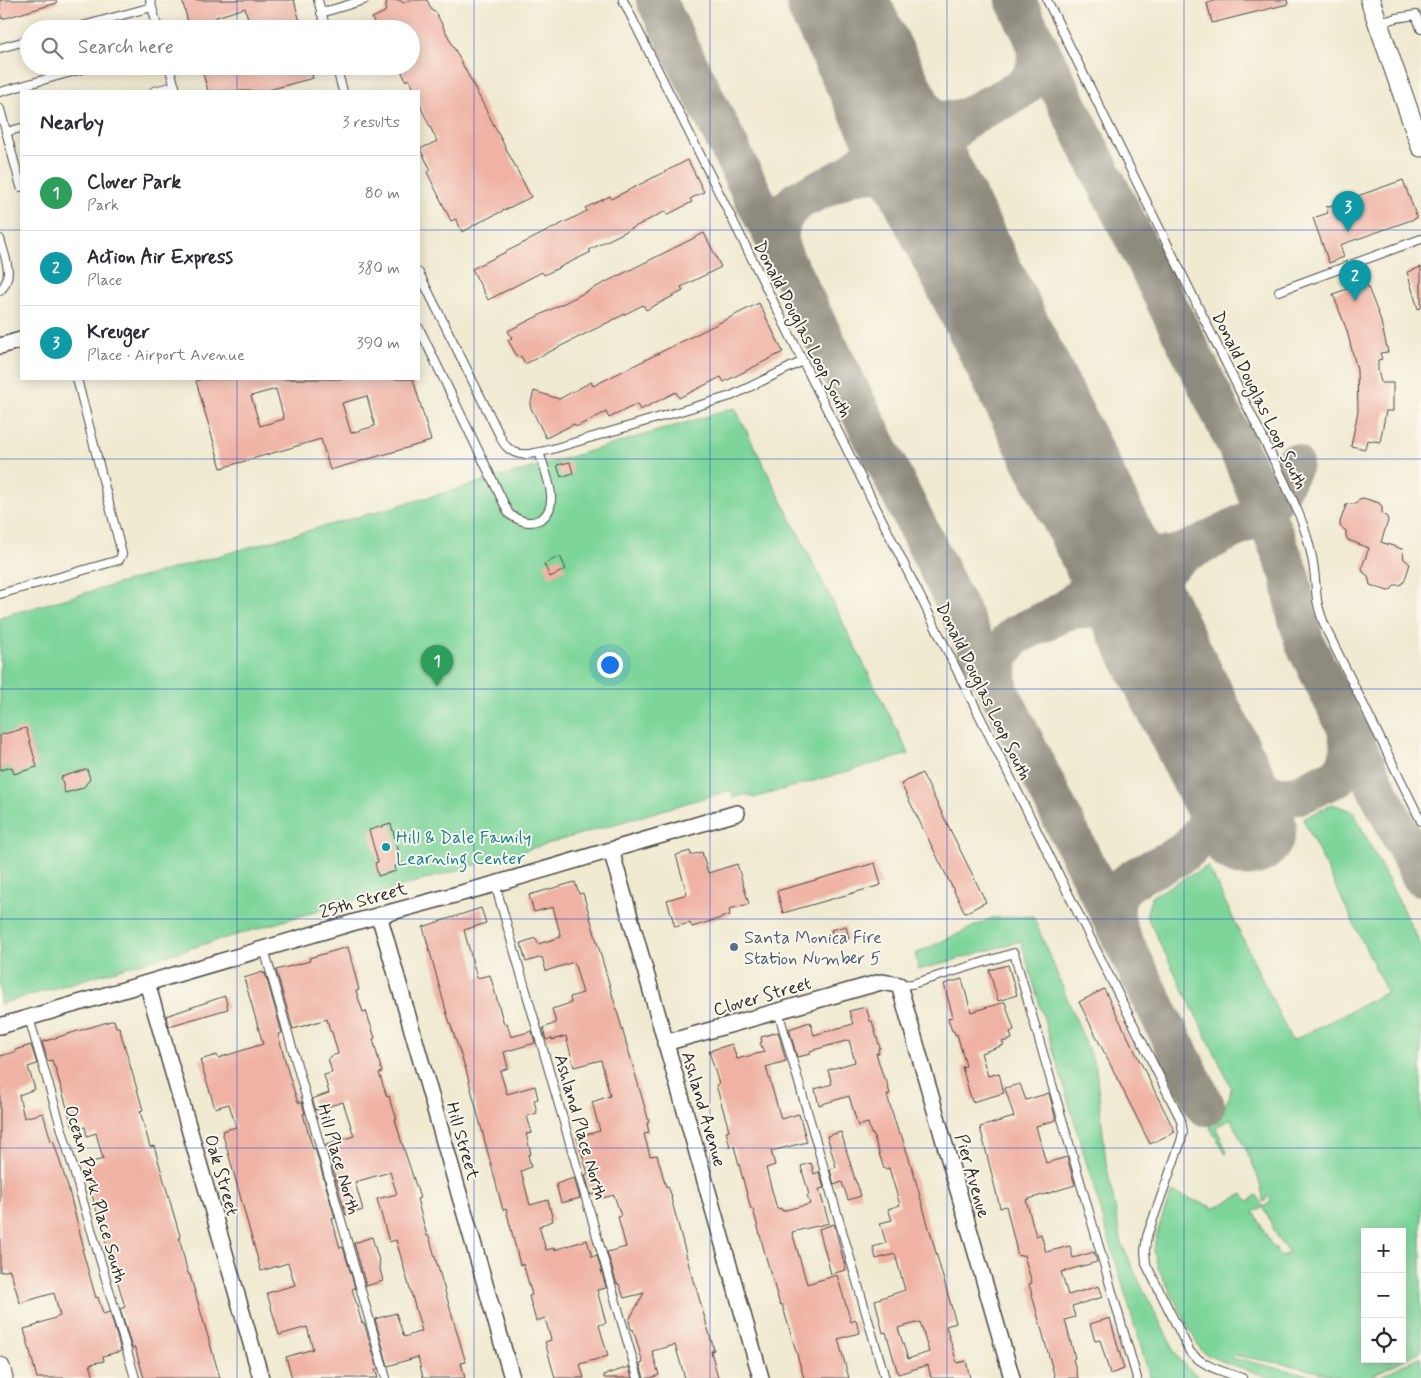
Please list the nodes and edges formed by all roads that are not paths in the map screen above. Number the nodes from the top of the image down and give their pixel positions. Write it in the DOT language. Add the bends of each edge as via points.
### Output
graph roads {
  1 [pos="318,0"];
  2 [pos="364,0"];
  3 [pos="623,0"];
  4 [pos="1047,0"];
  5 [pos="1370,0"];
  6 [pos="151,3"];
  7 [pos="321,13"];
  8 [pos="99,20"];
  9 [pos="156,20"];
  10 [pos="323,20"];
  11 [pos="1378,24"];
  12 [pos="1421,29"];
  13 [pos="20,42"];
  14 [pos="0,48"];
  15 [pos="61,75"];
  16 [pos="171,75"];
  17 [pos="339,75"];
  18 [pos="175,88"];
  19 [pos="161,90"];
  20 [pos="343,90"];
  21 [pos="0,92"];
  22 [pos="0,109"];
  23 [pos="1,119"];
  24 [pos="20,128"];
  25 [pos="6,132"];
  26 [pos="1421,147"];
  27 [pos="20,183"];
  28 [pos="0,239"];
  29 [pos="1421,240"];
  30 [pos="420,275"];
  31 [pos="0,291"];
  32 [pos="1280,291"];
  33 [pos="420,330"];
  34 [pos="20,340"];
  35 [pos="0,346"];
  36 [pos="803,361"];
  37 [pos="77,380"];
  38 [pos="539,452"];
  39 [pos="0,594"];
  40 [pos="737,813"];
  41 [pos="1421,821"];
  42 [pos="611,850"];
  43 [pos="495,884"];
  44 [pos="379,915"];
  45 [pos="264,949"];
  46 [pos="147,983"];
  47 [pos="899,985"];
  48 [pos="778,1011"];
  49 [pos="29,1018"];
  50 [pos="0,1026"];
  51 [pos="665,1043"];
  52 [pos="0,1367"];
  53 [pos="3,1378"];
  54 [pos="134,1378"];
  55 [pos="261,1378"];
  56 [pos="386,1378"];
  57 [pos="512,1378"];
  58 [pos="638,1378"];
  59 [pos="761,1378"];
  60 [pos="885,1378"];
  61 [pos="1012,1378"];
  62 [pos="1137,1378"];
  63 [pos="1242,1378"];
  1 -- 7 [label="lane"];
  2 -- 7 [label="lane"];
  3 -- 36 [label="lane, Donald Douglas Loop South"];
  4 -- 41 [label="lane, Donald Douglas Loop South" via="1284,481 1312,554 1321,617"];
  5 -- 11 [label="street"];
  6 -- 8 [label="lane"];
  6 -- 9 [label="lane"];
  7 -- 10 [label="lane"];
  11 -- 12 [label="lane" via="1416,15"];
  11 -- 26 [label="street"];
  13 -- 14 [label="lane"];
  15 -- 21 [label="lane"];
  16 -- 18 [label="lane"];
  17 -- 20 [label="lane"];
  18 -- 19 [label="lane"];
  22 -- 23 [label="lane"];
  23 -- 25 [label="lane"];
  24 -- 25 [label="lane"];
  25 -- 27 [label="lane"];
  28 -- 31 [label="lane" via="9,274"];
  29 -- 32 [label="lane"];
  30 -- 38 [label="lane" via="506,447 516,454"];
  33 -- 38 [label="lane" via="509,514 527,523 546,516 552,505 551,490"];
  34 -- 35 [label="street"];
  36 -- 38 [label="lane" via="731,396"];
  36 -- 63 [label="lane, Donald Douglas Loop South" via="1181,1120 1181,1141 1147,1236 1146,1264 1190,1352 1207,1366"];
  37 -- 39 [label="lane" via="122,554 119,560"];
  40 -- 42 [label="street, 25th Street"];
  42 -- 43 [label="street, 25th Street"];
  42 -- 51 [label="street, Ashland Avenue"];
  43 -- 44 [label="street, 25th Street"];
  43 -- 58 [label="lane, Ashland Place North"];
  44 -- 45 [label="street, 25th Street"];
  44 -- 57 [label="street, Hill Street"];
  45 -- 46 [label="street, 25th Street"];
  45 -- 56 [label="lane, Hill Place North"];
  46 -- 49 [label="street, 25th Street"];
  46 -- 55 [label="street, Oak Street"];
  47 -- 48 [label="street, Clover Street" via="881,982"];
  47 -- 61 [label="street, Pier Avenue"];
  47 -- 62 [label="lane" via="912,984 1014,953"];
  48 -- 51 [label="street, Clover Street"];
  48 -- 60 [label="lane"];
  49 -- 50 [label="street, 25th Street"];
  49 -- 54 [label="lane, Ocean Park Place South"];
  51 -- 59 [label="street, Ashland Avenue"];
  52 -- 53 [label="street"];
}
